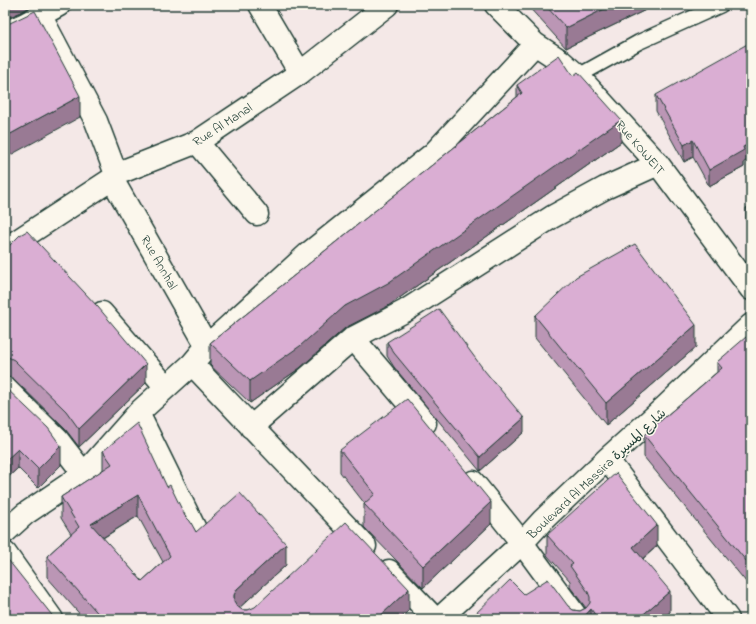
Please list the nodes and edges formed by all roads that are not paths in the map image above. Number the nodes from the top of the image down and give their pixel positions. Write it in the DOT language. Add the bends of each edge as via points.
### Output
graph roads {
  1 [pos="260,5"];
  2 [pos="387,5"];
  3 [pos="496,5"];
  4 [pos="721,5"];
  5 [pos="51,9"];
  6 [pos="5,33"];
  7 [pos="535,44"];
  8 [pos="300,73"];
  9 [pos="578,76"];
  10 [pos="197,142"];
  11 [pos="658,164"];
  12 [pos="114,177"];
  13 [pos="257,214"];
  14 [pos="19,240"];
  15 [pos="751,289"];
  16 [pos="86,296"];
  17 [pos="748,336"];
  18 [pos="353,338"];
  19 [pos="207,346"];
  20 [pos="192,364"];
  21 [pos="166,387"];
  22 [pos="7,394"];
  23 [pos="138,413"];
  24 [pos="251,427"];
  25 [pos="436,436"];
  26 [pos="607,459"];
  27 [pos="459,466"];
  28 [pos="84,474"];
  29 [pos="346,526"];
  30 [pos="196,531"];
  31 [pos="5,532"];
  32 [pos="329,542"];
  33 [pos="522,543"];
  34 [pos="5,553"];
  35 [pos="52,619"];
  36 [pos="435,619"];
  37 [pos="439,619"];
  38 [pos="578,619"];
  39 [pos="728,619"];
  1 -- 8 [label="street"];
  2 -- 8 [label="street, Rue Al Manal"];
  3 -- 7 [label="street, Rue KOWEIT"];
  4 -- 9 [label="lane" via="639,42"];
  5 -- 6 [label="street"];
  5 -- 12 [label="street, Rue Annhal" via="96,121"];
  7 -- 9 [label="street, Rue KOWEIT"];
  7 -- 19 [label="street" via="434,153 308,253"];
  8 -- 10 [label="street, Rue Al Manal"];
  9 -- 11 [label="street, Rue KOWEIT"];
  10 -- 12 [label="street, Rue Al Manal"];
  10 -- 13 [label="street"];
  11 -- 15 [label="street, Rue KOWEIT"];
  11 -- 18 [label="street" via="605,188 552,217 405,311"];
  12 -- 14 [label="street, Rue Al Manal"];
  12 -- 19 [label="street, Rue Annhal"];
  16 -- 21 [label="street"];
  17 -- 26 [label="street, Boulevard Al Massira شارع المسيرة"];
  18 -- 24 [label="street"];
  18 -- 25 [label="street"];
  19 -- 20 [label="street"];
  20 -- 21 [label="street"];
  20 -- 24 [label="street"];
  21 -- 23 [label="street"];
  22 -- 28 [label="street" via="57,439"];
  23 -- 28 [label="street"];
  23 -- 30 [label="street"];
  24 -- 29 [label="street"];
  26 -- 33 [label="street, Boulevard Al Massira شارع المسيرة"];
  26 -- 39 [label="street"];
  27 -- 33 [label="street"];
  28 -- 31 [label="street" via="25,514"];
  29 -- 32 [label="street"];
  29 -- 36 [label="street"];
  33 -- 37 [label="street, Boulevard Al Massira شارع المسيرة"];
  33 -- 38 [label="street"];
  34 -- 35 [label="street"];
}
